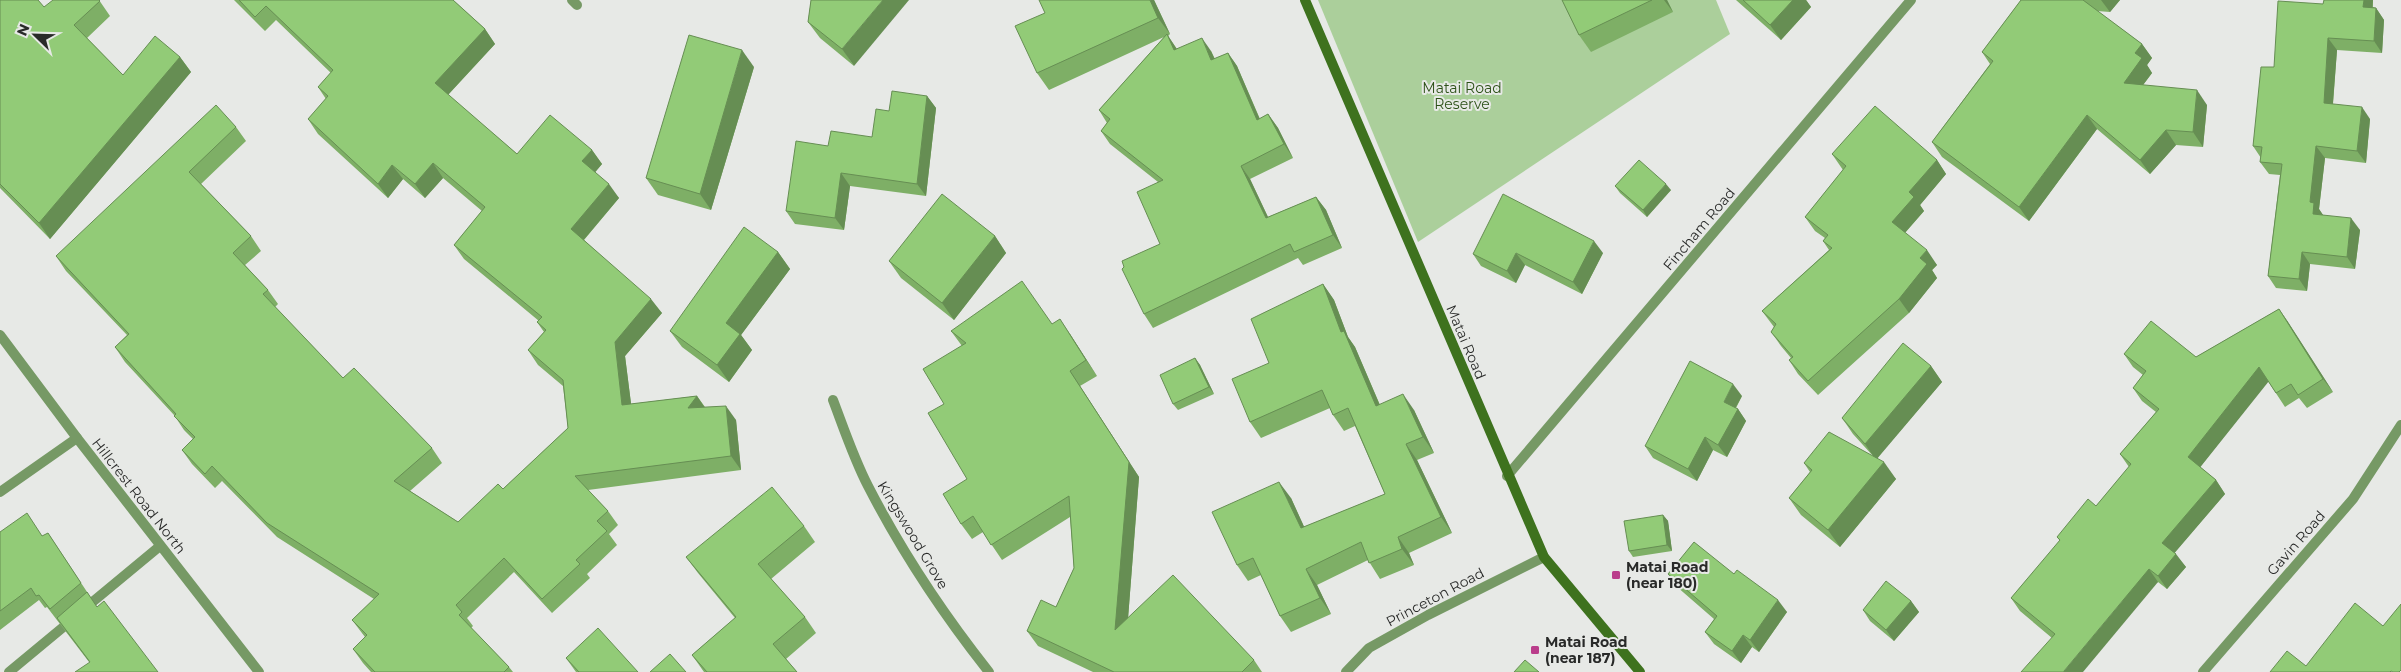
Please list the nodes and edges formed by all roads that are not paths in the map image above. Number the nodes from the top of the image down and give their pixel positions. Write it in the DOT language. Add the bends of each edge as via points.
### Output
graph roads {
  1 [pos="1305,0"];
  2 [pos="1911,0"];
  3 [pos="0,335"];
  4 [pos="833,400"];
  5 [pos="2401,425"];
  6 [pos="77,438"];
  7 [pos="1507,476"];
  8 [pos="0,492"];
  9 [pos="160,546"];
  10 [pos="1544,557"];
  11 [pos="9,672"];
  12 [pos="259,672"];
  13 [pos="989,672"];
  14 [pos="1346,672"];
  15 [pos="1640,672"];
  16 [pos="2203,672"];
  1 -- 7 [label="street, Matai Road"];
  2 -- 7 [label="street, Fincham Road"];
  3 -- 6 [label="street, Hillcrest Road North"];
  4 -- 13 [label="street, Kingswood Grove" via="867,484 916,572"];
  5 -- 16 [label="street, Gavin Road" via="2353,499"];
  6 -- 8 [label="street"];
  6 -- 9 [label="street, Hillcrest Road North"];
  7 -- 10 [label="street, Matai Road"];
  9 -- 11 [label="street"];
  9 -- 12 [label="street, Hillcrest Road North"];
  10 -- 14 [label="street, Princeton Road" via="1369,648"];
  10 -- 15 [label="street, Matai Road"];
}
